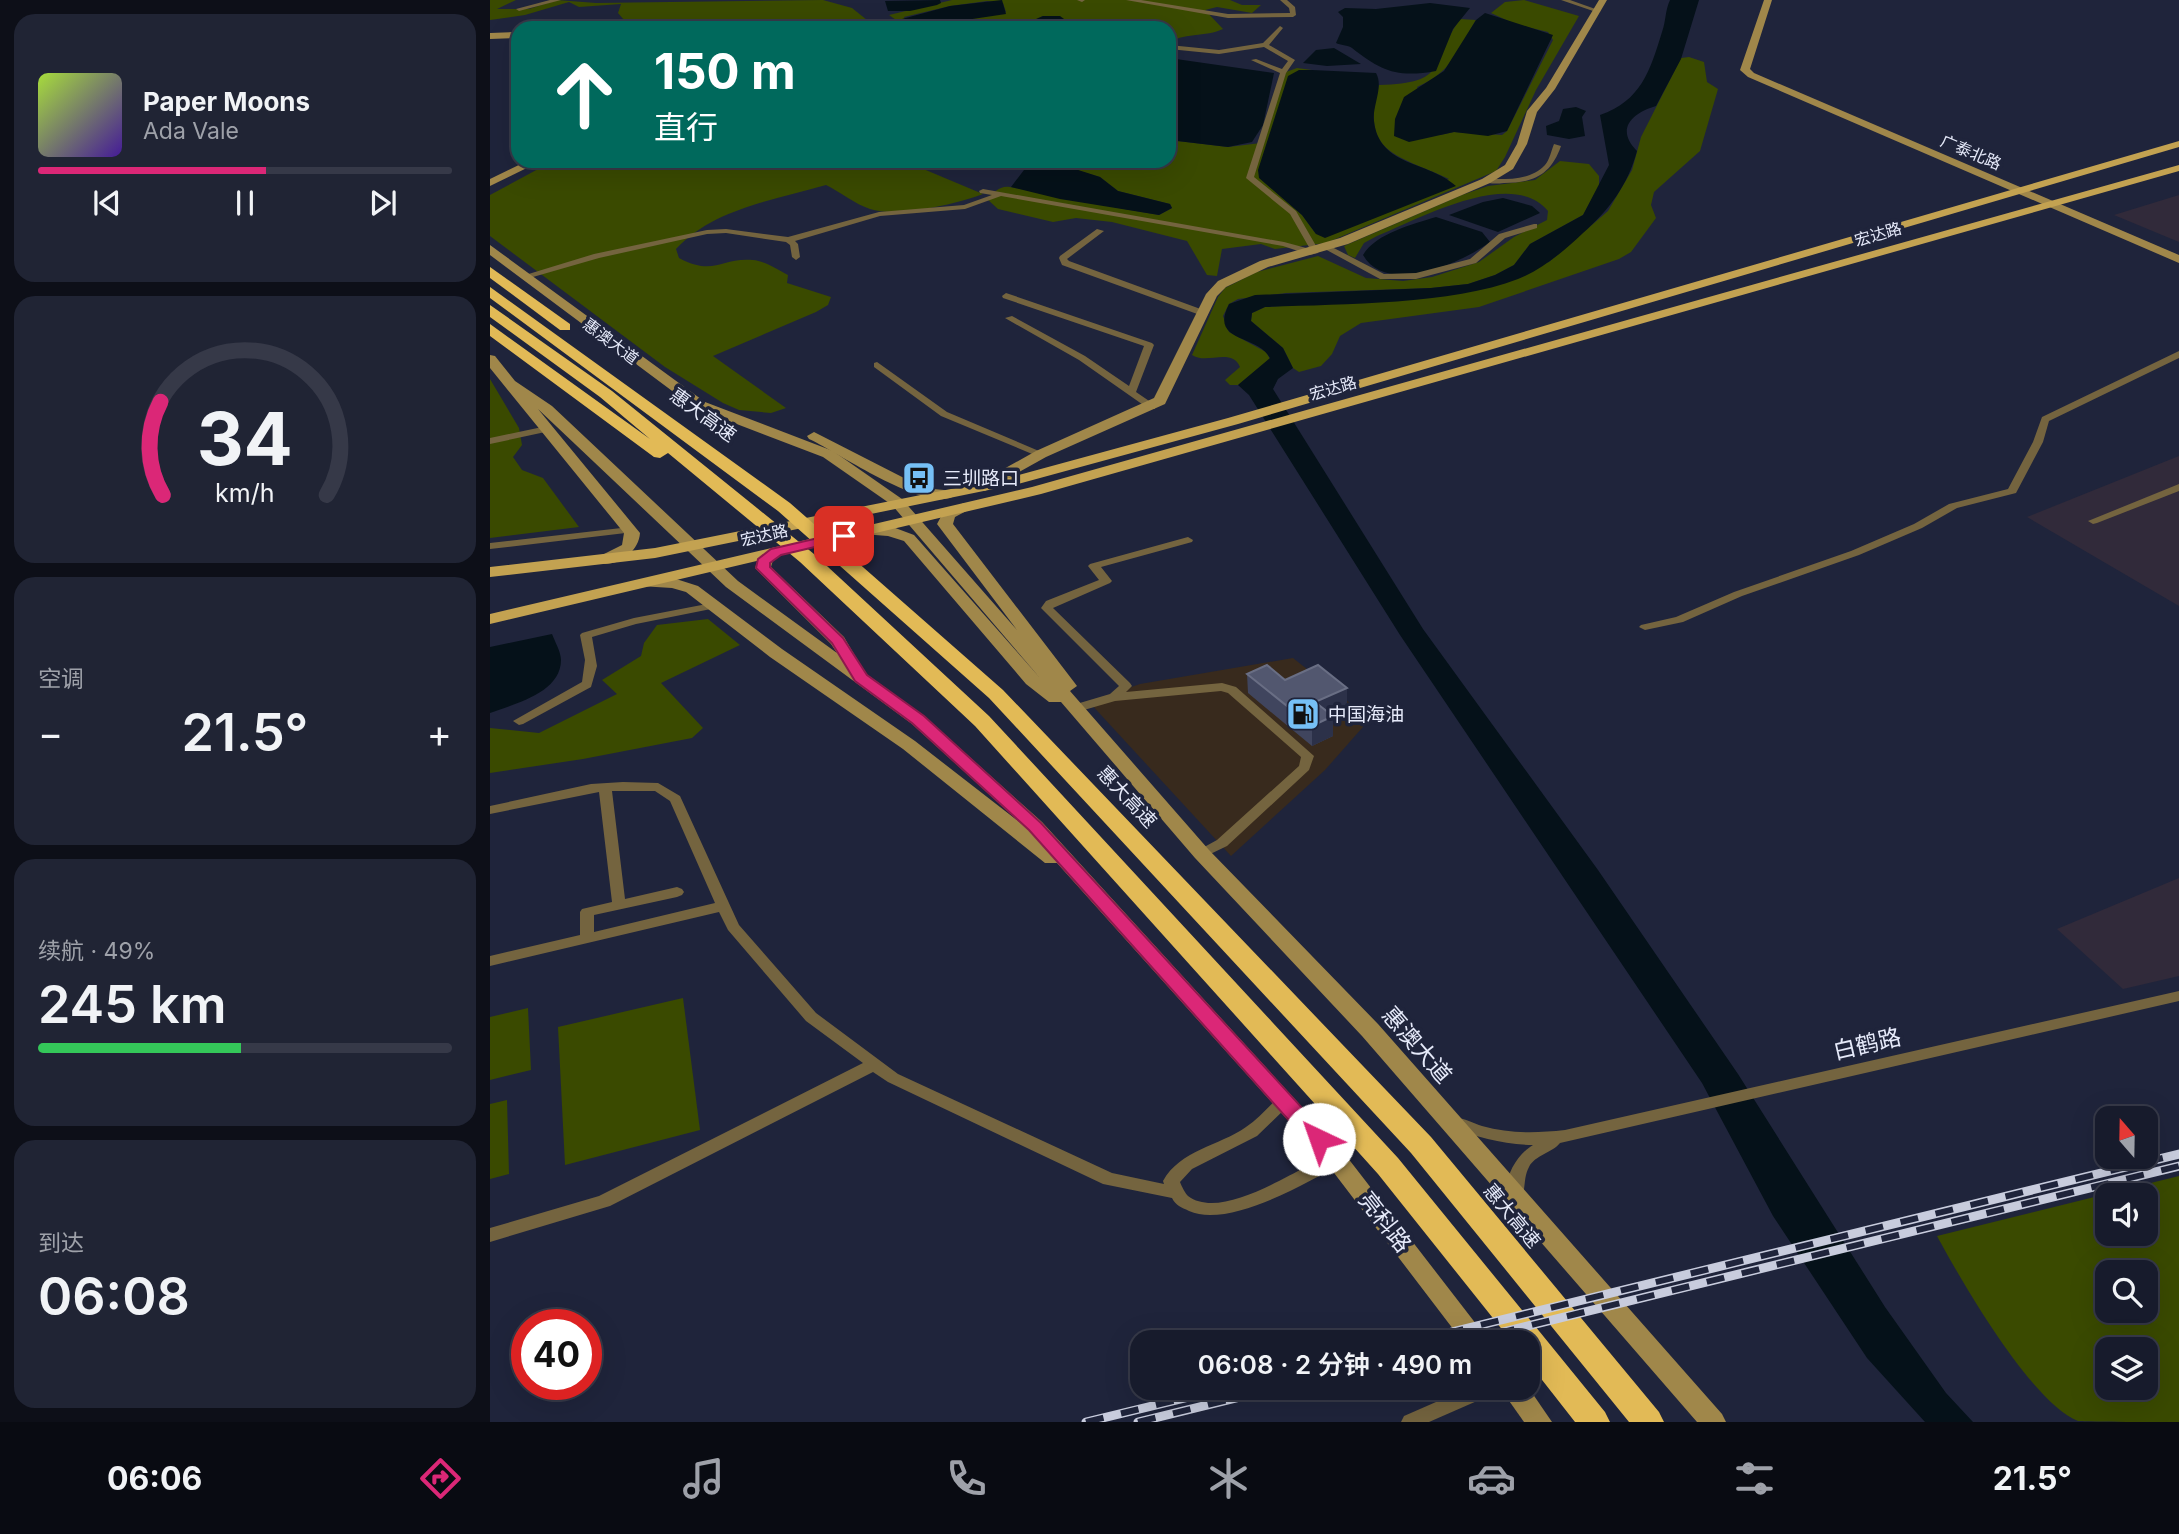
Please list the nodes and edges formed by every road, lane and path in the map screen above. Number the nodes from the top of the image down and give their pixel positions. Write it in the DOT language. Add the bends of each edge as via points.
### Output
graph roads {
  1 [pos="558,0"];
  2 [pos="1129,0"];
  3 [pos="1283,0"];
  4 [pos="1564,0"];
  5 [pos="1768,0"];
  6 [pos="1600,5"];
  7 [pos="519,9"];
  8 [pos="1280,28"];
  9 [pos="490,36"];
  10 [pos="511,36"];
  11 [pos="1265,45"];
  12 [pos="1176,48"];
  13 [pos="1254,60"];
  14 [pos="1283,72"];
  15 [pos="2179,144"];
  16 [pos="1558,146"];
  17 [pos="521,168"];
  18 [pos="2179,168"];
  19 [pos="1996,180"];
  20 [pos="1486,181"];
  21 [pos="490,183"];
  22 [pos="2047,183"];
  23 [pos="984,191"];
  24 [pos="2021,191"];
  25 [pos="1004,195"];
  26 [pos="1999,197"];
  27 [pos="2079,198"];
  28 [pos="2053,205"];
  29 [pos="2032,211"];
  30 [pos="2077,215"];
  31 [pos="1534,226"];
  32 [pos="1100,231"];
  33 [pos="788,240"];
  34 [pos="490,249"];
  35 [pos="1318,250"];
  36 [pos="796,257"];
  37 [pos="2179,259"];
  38 [pos="490,271"];
  39 [pos="526,276"];
  40 [pos="490,290"];
  41 [pos="1006,296"];
  42 [pos="490,310"];
  43 [pos="1203,313"];
  44 [pos="1009,318"];
  45 [pos="490,328"];
  46 [pos="2179,354"];
  47 [pos="493,365"];
  48 [pos="877,365"];
  49 [pos="515,387"];
  50 [pos="1131,393"];
  51 [pos="1152,407"];
  52 [pos="739,418"];
  53 [pos="547,429"];
  54 [pos="490,441"];
  55 [pos="707,448"];
  56 [pos="1041,454"];
  57 [pos="686,459"];
  58 [pos="2179,487"];
  59 [pos="980,488"];
  60 [pos="954,493"];
  61 [pos="964,508"];
  62 [pos="2093,521"];
  63 [pos="630,530"];
  64 [pos="867,531"];
  65 [pos="1188,540"];
  66 [pos="490,546"];
  67 [pos="776,552"];
  68 [pos="589,563"];
  69 [pos="490,572"];
  70 [pos="636,585"];
  71 [pos="712,606"];
  72 [pos="490,619"];
  73 [pos="1645,627"];
  74 [pos="861,678"];
  75 [pos="1114,697"];
  76 [pos="1077,708"];
  77 [pos="519,721"];
  78 [pos="605,787"];
  79 [pos="490,810"];
  80 [pos="1202,854"];
  81 [pos="1090,889"];
  82 [pos="677,892"];
  83 [pos="619,904"];
  84 [pos="723,906"];
  85 [pos="587,939"];
  86 [pos="490,961"];
  87 [pos="2179,996"];
  88 [pos="873,1065"];
  89 [pos="1284,1101"];
  90 [pos="1447,1120"];
  91 [pos="1565,1136"];
  92 [pos="1336,1159"];
  93 [pos="1174,1192"];
  94 [pos="1515,1196"];
  95 [pos="490,1235"];
  96 [pos="1469,1330"];
  97 [pos="1459,1400"];
  98 [pos="1522,1400"];
  99 [pos="1409,1422"];
  100 [pos="1539,1422"];
  101 [pos="1594,1422"];
  102 [pos="1648,1422"];
  103 [pos="1713,1422"];
  1 -- 7 [label="street"];
  2 -- 3 [label="street" via="1228,16 1293,15 1292,7"];
  4 -- 6 [label="street"];
  5 -- 19 [label="street, 广泰北路" via="1745,69 1751,75"];
  6 -- 20 [label="street" via="1532,111 1510,167"];
  8 -- 11 [label="street"];
  9 -- 10 [label="street"];
  11 -- 12 [label="street" via="1219,52"];
  11 -- 14 [label="street" via="1292,60"];
  13 -- 14 [label="street"];
  14 -- 35 [label="street" via="1250,178 1293,213"];
  15 -- 22 [label="main road, 宏达路"];
  16 -- 20 [label="street" via="1551,163 1531,180"];
  17 -- 21 [label="street"];
  18 -- 27 [label="main road, 宏达路"];
  19 -- 22 [label="street"];
  19 -- 24 [label="street, 广泰北路"];
  19 -- 26 [label="street" via="2003,190"];
  20 -- 35 [label="street"];
  22 -- 24 [label="main road, 宏达路"];
  22 -- 27 [label="main road" via="2050,192"];
  23 -- 25 [label="street"];
  24 -- 26 [label="main road, 宏达路"];
  24 -- 28 [label="street, 广泰北路"];
  25 -- 33 [label="street" via="965,207 880,214"];
  25 -- 35 [label="street"];
  26 -- 29 [label="main road" via="2026,201"];
  26 -- 59 [label="main road, 宏达路" via="1233,421"];
  27 -- 28 [label="main road, 宏达路"];
  27 -- 30 [label="street" via="2073,205"];
  28 -- 29 [label="main road, 宏达路"];
  28 -- 30 [label="street, 广泰北路"];
  29 -- 30 [label="street"];
  29 -- 61 [label="main road, 宏达路" via="1244,434"];
  30 -- 37 [label="street, 广泰北路"];
  31 -- 35 [label="street" via="1502,236 1472,261 1416,276 1383,277"];
  32 -- 43 [label="street" via="1063,258 1065,263"];
  33 -- 36 [label="street" via="794,244"];
  33 -- 39 [label="street" via="707,232"];
  34 -- 39 [label="street, 惠澳大道"];
  35 -- 43 [label="street" via="1236,276 1212,293"];
  38 -- 55 [label="highway" via="694,426"];
  39 -- 52 [label="street, 惠澳大道" via="691,399"];
  40 -- 55 [label="highway, 惠大高速"];
  41 -- 50 [label="street" via="1149,345"];
  42 -- 57 [label="highway"];
  43 -- 51 [label="street" via="1160,401"];
  44 -- 50 [label="street" via="1082,358"];
  45 -- 57 [label="highway" via="657,452"];
  46 -- 73 [label="street" via="2045,419 2012,491 1953,506 1855,553 1679,620"];
  47 -- 49 [label="street"];
  48 -- 56 [label="street" via="944,414"];
  49 -- 53 [label="street"];
  49 -- 74 [label="street" via="547,409 732,584"];
  50 -- 51 [label="street"];
  51 -- 56 [label="street"];
  52 -- 60 [label="street" via="837,445 917,491"];
  52 -- 76 [label="street" via="812,447 853,469 897,502"];
  53 -- 54 [label="street"];
  53 -- 63 [label="street"];
  55 -- 102 [label="highway, 惠大高速" via="784,507 996,694 1422,1145"];
  56 -- 59 [label="street"];
  57 -- 101 [label="highway" via="807,558 992,732 1388,1166"];
  58 -- 62 [label="street"];
  59 -- 60 [label="main road, 宏达路"];
  60 -- 68 [label="main road, 宏达路"];
  61 -- 64 [label="main road, 宏达路"];
  61 -- 76 [label="street" via="949,514 945,524 1054,666"];
  63 -- 66 [label="street"];
  63 -- 68 [label="street" via="633,541 627,549"];
  64 -- 67 [label="main road, 宏达路"];
  64 -- 76 [label="street" via="890,531 909,538 1032,680 1062,703"];
  65 -- 75 [label="street" via="1094,566 1106,581 1047,608 1126,686"];
  67 -- 70 [label="main road, 宏达路"];
  67 -- 74 [label="street" via="763,562 763,568 838,641"];
  68 -- 69 [label="main road, 宏达路"];
  70 -- 71 [label="street" via="680,584"];
  70 -- 72 [label="main road, 宏达路"];
  71 -- 77 [label="street" via="586,635 592,655 587,684"];
  71 -- 81 [label="street" via="909,745"];
  74 -- 81 [label="street" via="978,771"];
  75 -- 76 [label="street"];
  75 -- 80 [label="street" via="1222,687 1232,690 1308,756 1305,767 1250,818"];
  76 -- 80 [label="street, 惠澳大道"];
  78 -- 79 [label="street"];
  78 -- 83 [label="street"];
  78 -- 84 [label="street" via="658,787 675,799"];
  80 -- 90 [label="street, 惠澳大道" via="1370,1030"];
  81 -- 89 [label="street, 亮科路"];
  82 -- 83 [label="street"];
  83 -- 85 [label="street" via="587,912"];
  84 -- 85 [label="street"];
  84 -- 88 [label="street" via="733,927 811,1017"];
  85 -- 86 [label="street"];
  87 -- 91 [label="street, 白鹤路"];
  88 -- 93 [label="street" via="1109,1180"];
  88 -- 95 [label="street" via="604,1201"];
  89 -- 92 [label="street, 亮科路"];
  89 -- 93 [label="street" via="1251,1132 1186,1165 1171,1181"];
  90 -- 91 [label="street" via="1505,1140"];
  90 -- 94 [label="street, 惠澳大道"];
  91 -- 94 [label="street" via="1527,1154 1517,1174"];
  92 -- 93 [label="street" via="1296,1182 1237,1205 1204,1210 1186,1207"];
  92 -- 96 [label="street, 亮科路"];
  94 -- 103 [label="street, 惠澳大道"];
  97 -- 99 [label="street"];
  98 -- 100 [label="street"];
}
